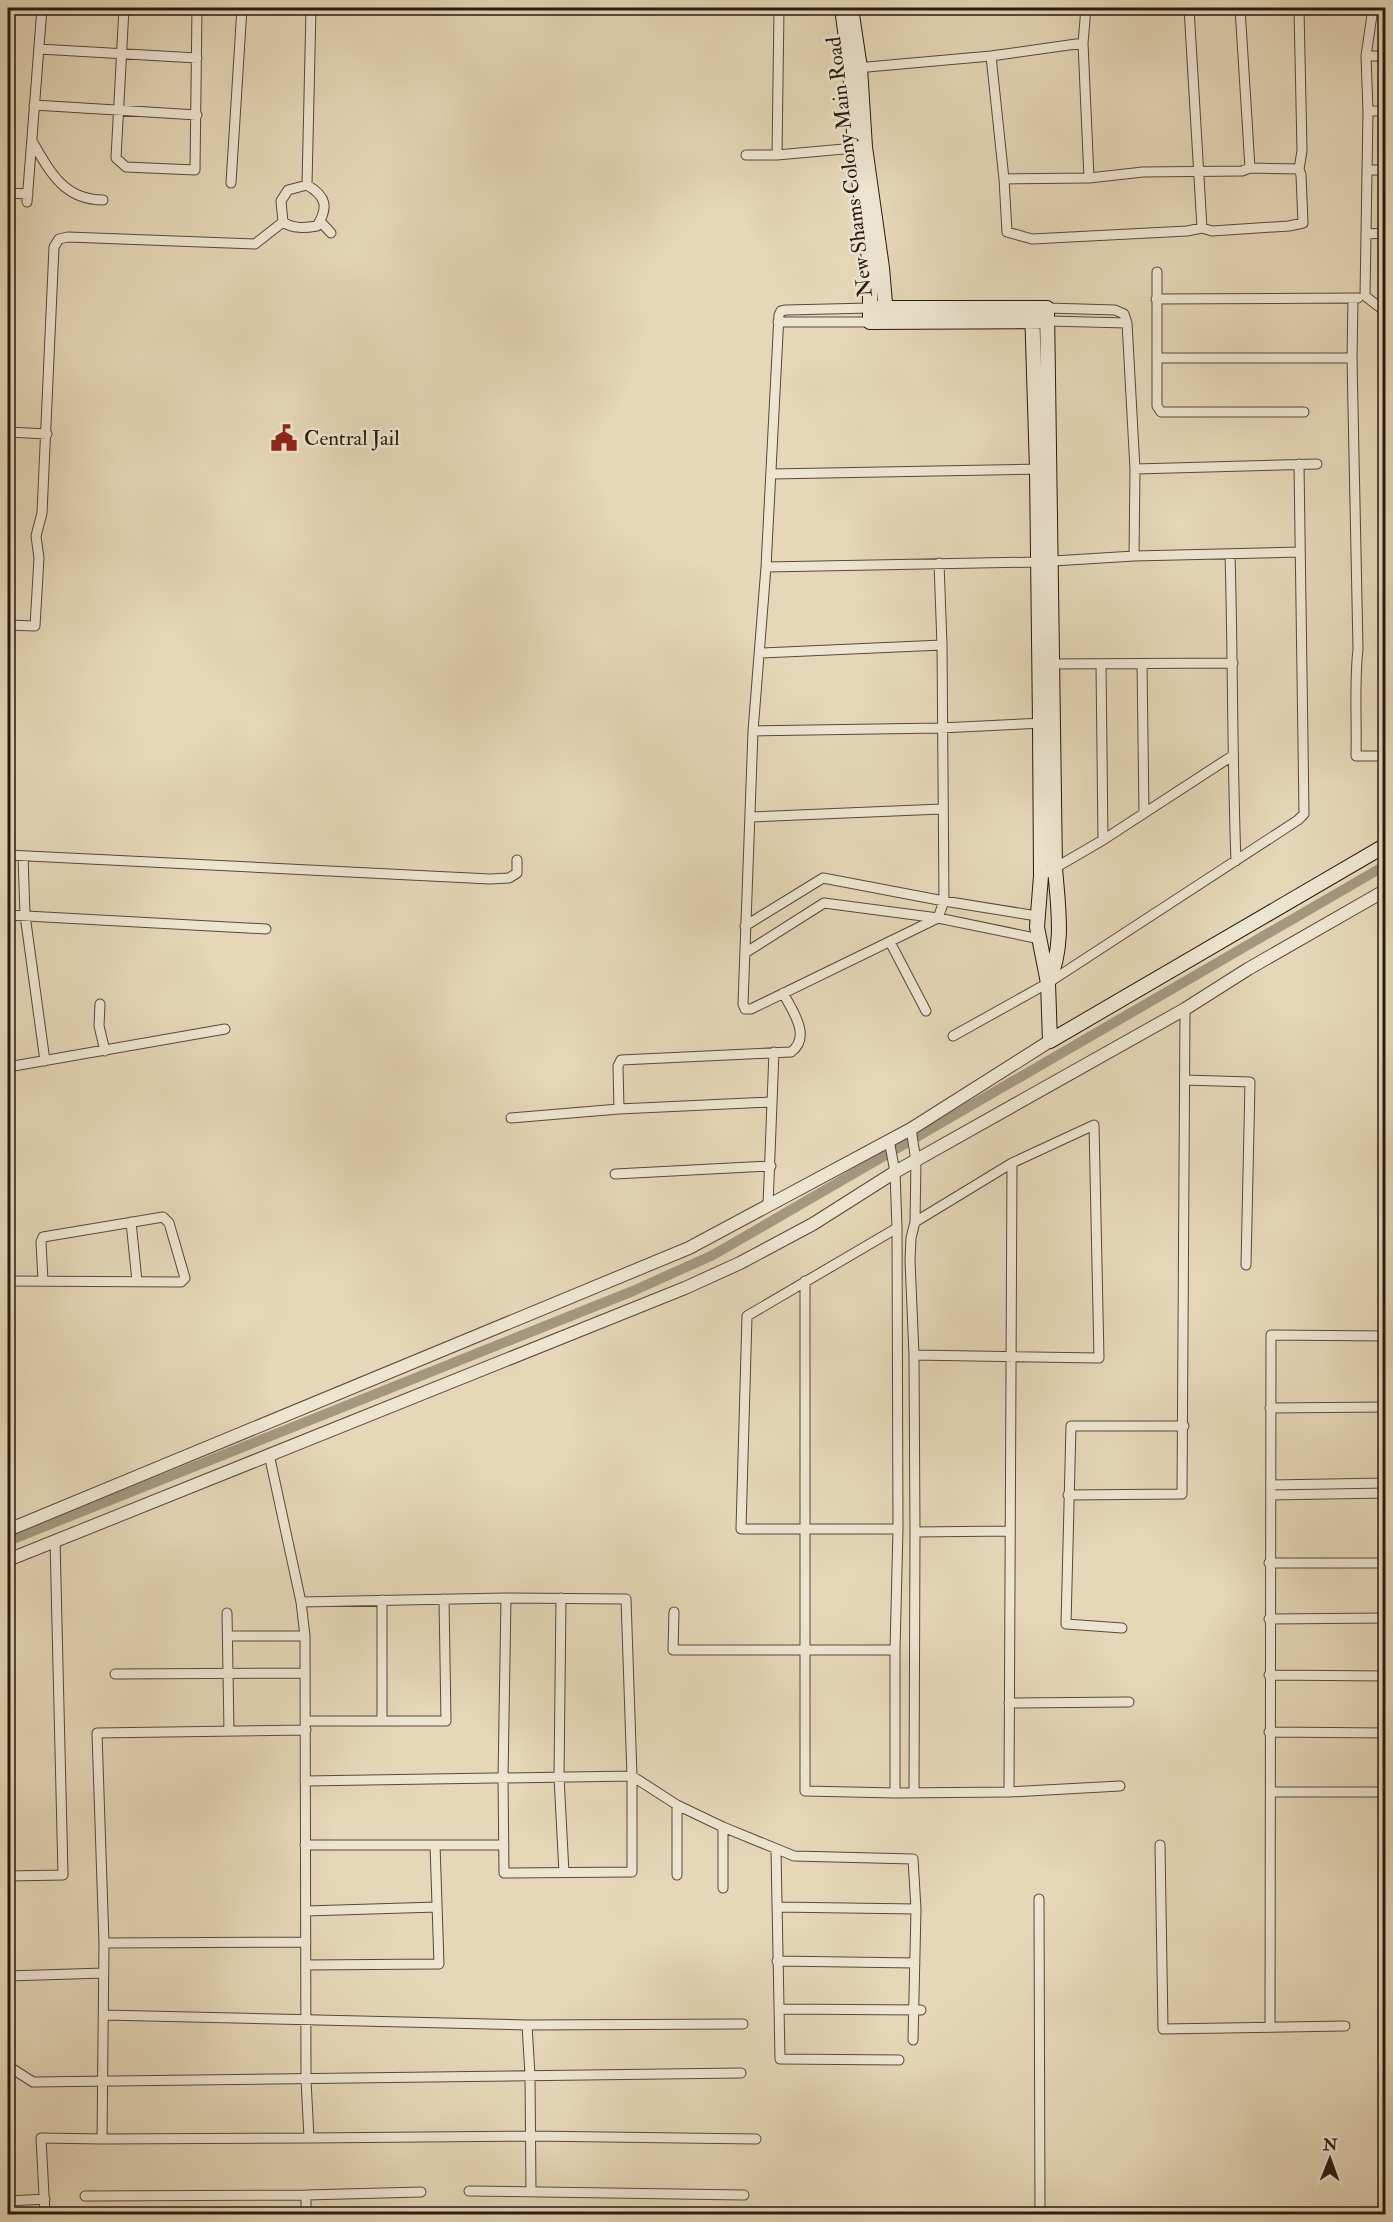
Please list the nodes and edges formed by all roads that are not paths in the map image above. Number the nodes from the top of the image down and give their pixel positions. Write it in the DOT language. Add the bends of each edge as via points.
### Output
graph roads {
  1 [pos="42,8"];
  2 [pos="124,8"];
  3 [pos="197,8"];
  4 [pos="242,8"];
  5 [pos="311,8"];
  6 [pos="779,8"];
  7 [pos="842,8"];
  8 [pos="851,8"];
  9 [pos="1086,8"];
  10 [pos="1188,8"];
  11 [pos="1240,8"];
  12 [pos="1299,8"];
  13 [pos="1372,8"];
  14 [pos="1083,43"];
  15 [pos="39,49"];
  16 [pos="122,53"];
  17 [pos="1366,56"];
  18 [pos="1386,56"];
  19 [pos="991,57"];
  20 [pos="197,58"];
  21 [pos="855,68"];
  22 [pos="34,105"];
  23 [pos="118,110"];
  24 [pos="1368,111"];
  25 [pos="1386,111"];
  26 [pos="197,115"];
  27 [pos="32,141"];
  28 [pos="855,148"];
  29 [pos="746,155"];
  30 [pos="777,155"];
  31 [pos="1250,168"];
  32 [pos="1299,169"];
  33 [pos="1367,170"];
  34 [pos="1386,170"];
  35 [pos="1198,171"];
  36 [pos="1089,178"];
  37 [pos="1004,179"];
  38 [pos="231,183"];
  39 [pos="307,185"];
  40 [pos="8,193"];
  41 [pos="104,200"];
  42 [pos="320,221"];
  43 [pos="283,222"];
  44 [pos="1202,228"];
  45 [pos="331,232"];
  46 [pos="1366,234"];
  47 [pos="1386,234"];
  48 [pos="1157,272"];
  49 [pos="1365,296"];
  50 [pos="1156,299"];
  51 [pos="1353,299"];
  52 [pos="886,308"];
  53 [pos="1386,312"];
  54 [pos="1048,314"];
  55 [pos="870,315"];
  56 [pos="1032,315"];
  57 [pos="778,322"];
  58 [pos="886,322"];
  59 [pos="1158,358"];
  60 [pos="1352,358"];
  61 [pos="1304,411"];
  62 [pos="8,432"];
  63 [pos="47,434"];
  64 [pos="1299,464"];
  65 [pos="1317,464"];
  66 [pos="1043,469"];
  67 [pos="1135,469"];
  68 [pos="771,474"];
  69 [pos="1299,552"];
  70 [pos="1230,554"];
  71 [pos="1134,555"];
  72 [pos="1043,561"];
  73 [pos="939,563"];
  74 [pos="766,567"];
  75 [pos="8,625"];
  76 [pos="942,645"];
  77 [pos="760,653"];
  78 [pos="1233,663"];
  79 [pos="1045,664"];
  80 [pos="1142,664"];
  81 [pos="1101,665"];
  82 [pos="1046,722"];
  83 [pos="942,728"];
  84 [pos="753,731"];
  85 [pos="1232,756"];
  86 [pos="1386,756"];
  87 [pos="942,809"];
  88 [pos="1144,813"];
  89 [pos="751,817"];
  90 [pos="1103,840"];
  91 [pos="1386,845"];
  92 [pos="8,855"];
  93 [pos="23,856"];
  94 [pos="517,860"];
  95 [pos="1236,861"];
  96 [pos="1055,868"];
  97 [pos="1041,876"];
  98 [pos="1386,890"];
  99 [pos="944,901"];
  100 [pos="8,915"];
  101 [pos="25,915"];
  102 [pos="1037,916"];
  103 [pos="938,918"];
  104 [pos="745,926"];
  105 [pos="266,929"];
  106 [pos="1040,939"];
  107 [pos="890,942"];
  108 [pos="745,953"];
  109 [pos="1048,983"];
  110 [pos="783,993"];
  111 [pos="100,1004"];
  112 [pos="1185,1009"];
  113 [pos="927,1011"];
  114 [pos="225,1029"];
  115 [pos="953,1036"];
  116 [pos="1050,1041"];
  117 [pos="105,1051"];
  118 [pos="774,1052"];
  119 [pos="45,1061"];
  120 [pos="8,1067"];
  121 [pos="1185,1080"];
  122 [pos="771,1102"];
  123 [pos="619,1109"];
  124 [pos="511,1118"];
  125 [pos="912,1133"];
  126 [pos="890,1142"];
  127 [pos="916,1157"];
  128 [pos="1012,1162"];
  129 [pos="771,1166"];
  130 [pos="894,1169"];
  131 [pos="615,1174"];
  132 [pos="768,1205"];
  133 [pos="131,1222"];
  134 [pos="915,1222"];
  135 [pos="897,1228"];
  136 [pos="1246,1265"];
  137 [pos="8,1281"];
  138 [pos="43,1281"];
  139 [pos="137,1281"];
  140 [pos="805,1281"];
  141 [pos="1386,1336"];
  142 [pos="914,1355"];
  143 [pos="1010,1357"];
  144 [pos="1386,1407"];
  145 [pos="1270,1408"];
  146 [pos="1184,1426"];
  147 [pos="269,1454"];
  148 [pos="1386,1483"];
  149 [pos="1271,1490"];
  150 [pos="1386,1493"];
  151 [pos="1068,1495"];
  152 [pos="805,1529"];
  153 [pos="898,1529"];
  154 [pos="8,1530"];
  155 [pos="1010,1531"];
  156 [pos="915,1532"];
  157 [pos="54,1540"];
  158 [pos="8,1560"];
  159 [pos="1269,1563"];
  160 [pos="1386,1563"];
  161 [pos="506,1598"];
  162 [pos="561,1598"];
  163 [pos="444,1599"];
  164 [pos="382,1600"];
  165 [pos="301,1602"];
  166 [pos="674,1612"];
  167 [pos="227,1613"];
  168 [pos="1269,1618"];
  169 [pos="1386,1618"];
  170 [pos="1122,1628"];
  171 [pos="228,1636"];
  172 [pos="305,1636"];
  173 [pos="804,1650"];
  174 [pos="894,1650"];
  175 [pos="305,1673"];
  176 [pos="115,1674"];
  177 [pos="229,1674"];
  178 [pos="1269,1675"];
  179 [pos="1386,1676"];
  180 [pos="1129,1702"];
  181 [pos="1009,1704"];
  182 [pos="382,1721"];
  183 [pos="306,1726"];
  184 [pos="230,1731"];
  185 [pos="1269,1732"];
  186 [pos="1386,1733"];
  187 [pos="632,1776"];
  188 [pos="559,1777"];
  189 [pos="503,1778"];
  190 [pos="305,1781"];
  191 [pos="1120,1786"];
  192 [pos="1009,1792"];
  193 [pos="1271,1792"];
  194 [pos="1386,1792"];
  195 [pos="894,1793"];
  196 [pos="914,1793"];
  197 [pos="677,1804"];
  198 [pos="723,1827"];
  199 [pos="306,1845"];
  200 [pos="435,1845"];
  201 [pos="504,1845"];
  202 [pos="1160,1845"];
  203 [pos="776,1850"];
  204 [pos="564,1873"];
  205 [pos="677,1875"];
  206 [pos="8,1876"];
  207 [pos="723,1888"];
  208 [pos="1039,1899"];
  209 [pos="437,1907"];
  210 [pos="777,1907"];
  211 [pos="916,1909"];
  212 [pos="306,1911"];
  213 [pos="306,1942"];
  214 [pos="104,1943"];
  215 [pos="777,1961"];
  216 [pos="915,1963"];
  217 [pos="306,1965"];
  218 [pos="104,1974"];
  219 [pos="8,1976"];
  220 [pos="778,2009"];
  221 [pos="917,2010"];
  222 [pos="104,2014"];
  223 [pos="306,2020"];
  224 [pos="743,2024"];
  225 [pos="527,2025"];
  226 [pos="1345,2026"];
  227 [pos="1270,2027"];
  228 [pos="913,2040"];
  229 [pos="899,2060"];
  230 [pos="8,2066"];
  231 [pos="741,2073"];
  232 [pos="530,2075"];
  233 [pos="104,2080"];
  234 [pos="306,2080"];
  235 [pos="530,2136"];
  236 [pos="309,2138"];
  237 [pos="102,2139"];
  238 [pos="756,2139"];
  239 [pos="469,2191"];
  240 [pos="422,2192"];
  241 [pos="531,2192"];
  242 [pos="306,2195"];
  243 [pos="744,2195"];
  244 [pos="85,2196"];
  245 [pos="45,2199"];
  246 [pos="8,2201"];
  247 [pos="45,2214"];
  248 [pos="306,2214"];
  249 [pos="1040,2214"];
  1 -- 15 [label="street"];
  2 -- 16 [label="street"];
  3 -- 20 [label="street"];
  4 -- 38 [label="street"];
  5 -- 39 [label="street"];
  6 -- 30 [label="street"];
  7 -- 21 [label="main road, New Shams Colony Main Road"];
  8 -- 21 [label="main road, New Shams Colony Main Road"];
  9 -- 14 [label="street"];
  10 -- 35 [label="street"];
  11 -- 31 [label="street"];
  12 -- 32 [label="street"];
  13 -- 17 [label="street"];
  14 -- 19 [label="street"];
  14 -- 36 [label="street"];
  15 -- 16 [label="street"];
  15 -- 22 [label="street"];
  16 -- 20 [label="street"];
  16 -- 23 [label="street"];
  17 -- 18 [label="street"];
  17 -- 24 [label="street"];
  19 -- 21 [label="street"];
  19 -- 37 [label="street"];
  20 -- 26 [label="street"];
  21 -- 28 [label="main road, New Shams Colony Main Road"];
  21 -- 52 [label="main road, New Shams Colony Main Road"];
  22 -- 23 [label="street"];
  22 -- 27 [label="street"];
  23 -- 26 [label="street"];
  23 -- 26 [label="street" via="116,158 126,167 195,170"];
  24 -- 25 [label="street"];
  24 -- 33 [label="street"];
  27 -- 40 [label="street" via="27,198"];
  27 -- 41 [label="street" via="49,170 74,195"];
  28 -- 30 [label="street"];
  28 -- 55 [label="main road, New Shams Colony Main Road" via="870,267"];
  29 -- 30 [label="street"];
  31 -- 32 [label="street"];
  31 -- 35 [label="street"];
  32 -- 44 [label="street" via="1303,223 1212,231"];
  33 -- 34 [label="street"];
  33 -- 46 [label="street"];
  35 -- 36 [label="street"];
  35 -- 44 [label="street"];
  36 -- 37 [label="street"];
  37 -- 44 [label="street" via="1007,232 1032,239"];
  39 -- 42 [label="street" via="323,198 325,206"];
  39 -- 43 [label="street" via="288,190 281,201"];
  42 -- 43 [label="street" via="310,227 288,226"];
  42 -- 45 [label="street"];
  43 -- 63 [label="street" via="255,244 59,239 54,247"];
  46 -- 47 [label="street"];
  46 -- 49 [label="street"];
  48 -- 50 [label="street"];
  49 -- 51 [label="street"];
  49 -- 53 [label="street"];
  50 -- 51 [label="street"];
  50 -- 59 [label="street"];
  51 -- 60 [label="street"];
  52 -- 55 [label="main road"];
  52 -- 56 [label="main road"];
  52 -- 58 [label="main road, New Shams Colony Main Road"];
  54 -- 56 [label="main road"];
  54 -- 66 [label="main road"];
  54 -- 67 [label="street" via="1115,310 1124,314"];
  55 -- 57 [label="street"];
  55 -- 57 [label="street" via="786,310 781,311"];
  55 -- 58 [label="main road"];
  56 -- 58 [label="main road"];
  56 -- 66 [label="main road"];
  57 -- 68 [label="street"];
  59 -- 60 [label="street"];
  59 -- 61 [label="street" via="1157,406 1161,412"];
  60 -- 86 [label="street" via="1358,649 1356,756"];
  62 -- 63 [label="street"];
  63 -- 75 [label="street" via="42,513 36,536 39,558 35,626"];
  64 -- 65 [label="street"];
  64 -- 67 [label="street"];
  64 -- 69 [label="street"];
  66 -- 68 [label="street"];
  66 -- 72 [label="main road"];
  67 -- 71 [label="street"];
  68 -- 74 [label="street"];
  69 -- 70 [label="street"];
  69 -- 95 [label="street" via="1304,814"];
  70 -- 71 [label="street"];
  70 -- 78 [label="street"];
  71 -- 72 [label="street"];
  72 -- 73 [label="street"];
  72 -- 79 [label="main road"];
  73 -- 74 [label="street"];
  73 -- 76 [label="street"];
  74 -- 77 [label="street"];
  76 -- 77 [label="street"];
  76 -- 83 [label="street"];
  77 -- 84 [label="street"];
  78 -- 80 [label="street"];
  78 -- 85 [label="street"];
  79 -- 81 [label="street"];
  79 -- 82 [label="main road"];
  80 -- 81 [label="street"];
  80 -- 88 [label="street"];
  81 -- 90 [label="street"];
  82 -- 83 [label="street"];
  82 -- 96 [label="main road"];
  82 -- 97 [label="main road"];
  83 -- 84 [label="street"];
  83 -- 87 [label="street"];
  84 -- 89 [label="street"];
  85 -- 88 [label="street"];
  85 -- 95 [label="street"];
  87 -- 89 [label="street"];
  87 -- 99 [label="street"];
  88 -- 90 [label="street"];
  89 -- 104 [label="street"];
  90 -- 96 [label="street"];
  91 -- 116 [label="main road"];
  92 -- 93 [label="street"];
  93 -- 94 [label="street" via="490,879 509,878 517,873"];
  93 -- 101 [label="street"];
  95 -- 109 [label="street"];
  96 -- 97 [label="street"];
  96 -- 109 [label="main road" via="1060,926"];
  97 -- 102 [label="main road"];
  98 -- 112 [label="street"];
  99 -- 102 [label="street"];
  99 -- 103 [label="street"];
  99 -- 104 [label="street" via="823,878"];
  100 -- 101 [label="street"];
  101 -- 105 [label="street"];
  101 -- 119 [label="street"];
  102 -- 106 [label="main road"];
  103 -- 106 [label="street"];
  103 -- 107 [label="street"];
  103 -- 108 [label="street" via="824,903"];
  104 -- 108 [label="street"];
  106 -- 109 [label="main road"];
  107 -- 110 [label="street"];
  107 -- 113 [label="street"];
  108 -- 110 [label="street" via="744,1008 751,1009"];
  109 -- 115 [label="street"];
  109 -- 116 [label="main road"];
  110 -- 118 [label="street" via="802,1036 791,1052"];
  111 -- 117 [label="street" via="99,1026"];
  112 -- 121 [label="street"];
  112 -- 127 [label="street"];
  114 -- 117 [label="street"];
  116 -- 125 [label="street"];
  117 -- 119 [label="street"];
  118 -- 122 [label="street"];
  118 -- 123 [label="street" via="621,1060"];
  119 -- 120 [label="street"];
  121 -- 136 [label="street" via="1250,1082"];
  121 -- 146 [label="street"];
  122 -- 123 [label="street"];
  122 -- 129 [label="street"];
  123 -- 124 [label="street"];
  125 -- 126 [label="street"];
  125 -- 127 [label="street"];
  126 -- 130 [label="street"];
  126 -- 132 [label="street"];
  127 -- 130 [label="street"];
  127 -- 134 [label="street"];
  128 -- 134 [label="street"];
  128 -- 143 [label="street"];
  128 -- 143 [label="street" via="1094,1125 1099,1358"];
  129 -- 131 [label="street"];
  129 -- 132 [label="street"];
  130 -- 135 [label="street"];
  130 -- 147 [label="street" via="813,1224 740,1263"];
  132 -- 154 [label="street" via="679,1252"];
  133 -- 138 [label="street" via="43,1237"];
  133 -- 139 [label="street"];
  133 -- 139 [label="street" via="166,1219 185,1278 181,1282"];
  134 -- 142 [label="street" via="910,1260"];
  135 -- 140 [label="street"];
  135 -- 153 [label="street"];
  137 -- 138 [label="street"];
  138 -- 139 [label="street"];
  140 -- 152 [label="street"];
  140 -- 152 [label="street" via="747,1316 741,1529"];
  141 -- 145 [label="street" via="1271,1335"];
  142 -- 143 [label="street"];
  142 -- 156 [label="street"];
  143 -- 155 [label="street"];
  144 -- 145 [label="street"];
  145 -- 149 [label="street"];
  146 -- 151 [label="street" via="1182,1494"];
  146 -- 151 [label="street" via="1071,1426"];
  147 -- 157 [label="street"];
  147 -- 165 [label="street"];
  148 -- 149 [label="street"];
  149 -- 150 [label="street"];
  149 -- 159 [label="street"];
  151 -- 170 [label="street" via="1066,1624"];
  152 -- 153 [label="street"];
  152 -- 173 [label="street"];
  153 -- 174 [label="street"];
  155 -- 156 [label="street"];
  155 -- 181 [label="street"];
  156 -- 196 [label="street"];
  157 -- 158 [label="street"];
  157 -- 206 [label="street" via="63,1875"];
  159 -- 160 [label="street"];
  159 -- 168 [label="street"];
  161 -- 162 [label="street"];
  161 -- 163 [label="street"];
  161 -- 189 [label="street"];
  162 -- 187 [label="street" via="626,1599"];
  162 -- 188 [label="street"];
  163 -- 164 [label="street"];
  163 -- 182 [label="street" via="446,1721"];
  164 -- 165 [label="street"];
  164 -- 182 [label="street"];
  165 -- 172 [label="street"];
  166 -- 173 [label="street" via="674,1650"];
  167 -- 171 [label="street"];
  168 -- 169 [label="street"];
  168 -- 178 [label="street"];
  171 -- 172 [label="street"];
  171 -- 177 [label="street"];
  172 -- 175 [label="street"];
  173 -- 174 [label="street"];
  173 -- 195 [label="street" via="805,1791"];
  174 -- 195 [label="street"];
  175 -- 177 [label="street"];
  175 -- 183 [label="street"];
  176 -- 177 [label="street"];
  177 -- 184 [label="street"];
  178 -- 179 [label="street"];
  178 -- 185 [label="street"];
  180 -- 181 [label="street"];
  181 -- 192 [label="street"];
  182 -- 183 [label="street"];
  183 -- 184 [label="street"];
  183 -- 190 [label="street"];
  184 -- 214 [label="street" via="97,1733"];
  185 -- 186 [label="street"];
  185 -- 193 [label="street"];
  187 -- 188 [label="street"];
  187 -- 197 [label="street"];
  187 -- 204 [label="street" via="632,1872"];
  188 -- 189 [label="street"];
  188 -- 204 [label="street"];
  189 -- 190 [label="street"];
  189 -- 201 [label="street"];
  190 -- 199 [label="street"];
  191 -- 192 [label="street"];
  192 -- 196 [label="street"];
  193 -- 194 [label="street"];
  193 -- 227 [label="street"];
  195 -- 196 [label="street"];
  197 -- 198 [label="street"];
  197 -- 205 [label="street"];
  198 -- 203 [label="street"];
  198 -- 207 [label="street"];
  199 -- 200 [label="street"];
  199 -- 212 [label="street"];
  200 -- 201 [label="street"];
  200 -- 209 [label="street"];
  201 -- 204 [label="street" via="504,1873"];
  202 -- 227 [label="street" via="1163,2029"];
  203 -- 210 [label="street"];
  203 -- 211 [label="street" via="794,1856 914,1858"];
  208 -- 249 [label="street"];
  209 -- 212 [label="street"];
  209 -- 217 [label="street" via="439,1964"];
  210 -- 211 [label="street"];
  210 -- 215 [label="street"];
  211 -- 216 [label="street"];
  212 -- 213 [label="street"];
  213 -- 214 [label="street"];
  213 -- 217 [label="street"];
  214 -- 218 [label="street"];
  215 -- 216 [label="street"];
  215 -- 220 [label="street"];
  216 -- 221 [label="street"];
  217 -- 223 [label="street"];
  218 -- 219 [label="street"];
  218 -- 222 [label="street"];
  220 -- 221 [label="street"];
  220 -- 229 [label="street" via="780,2059"];
  221 -- 228 [label="street"];
  222 -- 223 [label="street"];
  222 -- 233 [label="street"];
  223 -- 225 [label="street"];
  223 -- 234 [label="street"];
  224 -- 225 [label="street"];
  225 -- 232 [label="street"];
  226 -- 227 [label="street"];
  230 -- 233 [label="street" via="33,2082"];
  231 -- 232 [label="street"];
  232 -- 234 [label="street"];
  232 -- 235 [label="street"];
  233 -- 234 [label="street"];
  233 -- 237 [label="street"];
  234 -- 236 [label="street"];
  235 -- 236 [label="street"];
  235 -- 238 [label="street"];
  235 -- 241 [label="street"];
  236 -- 237 [label="street"];
  237 -- 245 [label="street" via="41,2138"];
  239 -- 241 [label="street"];
  240 -- 242 [label="street"];
  241 -- 243 [label="street"];
  242 -- 244 [label="street"];
  242 -- 248 [label="street"];
  245 -- 246 [label="street"];
  245 -- 247 [label="street"];
}
